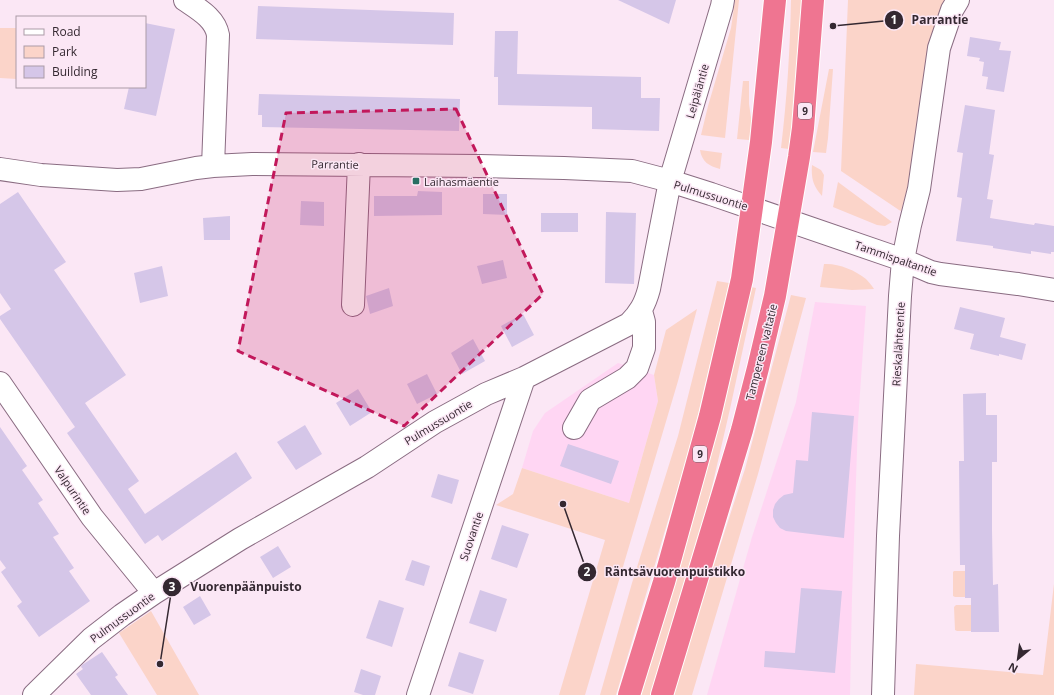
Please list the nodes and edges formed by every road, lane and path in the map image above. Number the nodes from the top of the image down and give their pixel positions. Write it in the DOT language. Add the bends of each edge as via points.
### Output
graph roads {
  1 [pos="185,0"];
  2 [pos="723,0"];
  3 [pos="775,0"];
  4 [pos="813,0"];
  5 [pos="958,0"];
  6 [pos="359,164"];
  7 [pos="213,166"];
  8 [pos="0,169"];
  9 [pos="670,181"];
  10 [pos="752,208"];
  11 [pos="788,221"];
  12 [pos="904,260"];
  13 [pos="1054,290"];
  14 [pos="353,305"];
  15 [pos="641,311"];
  16 [pos="524,378"];
  17 [pos="0,383"];
  18 [pos="574,428"];
  19 [pos="154,593"];
  20 [pos="34,695"];
  21 [pos="418,695"];
  22 [pos="629,695"];
  23 [pos="662,695"];
  24 [pos="883,695"];
  1 -- 7 [label="street" via="206,15 217,28"];
  2 -- 9 [label="street, Leipäläntie"];
  3 -- 10 [label="highway, 9"];
  4 -- 11 [label="highway, Tampereen valtatie / 9" via="803,128"];
  5 -- 12 [label="street, Rieskalähteentie" via="939,48 919,189"];
  6 -- 7 [label="street, Parrantie"];
  6 -- 9 [label="street, Parrantie" via="632,171"];
  6 -- 14 [label="street"];
  7 -- 8 [label="street, Parrantie" via="141,180 41,175"];
  9 -- 10 [label="street, Pulmussuontie"];
  9 -- 15 [label="street, Pulmussuontie" via="649,289"];
  10 -- 11 [label="street, Pulmussuontie"];
  10 -- 22 [label="highway, 9" via="742,279 710,416 664,582"];
  11 -- 12 [label="street, Tammispaltantie"];
  11 -- 23 [label="highway, Tampereen valtatie / 9" via="775,296 742,430"];
  12 -- 13 [label="street, Tammispaltantie" via="940,274"];
  12 -- 24 [label="street, Rieskalähteentie" via="888,536"];
  15 -- 16 [label="street, Pulmussuontie" via="629,324"];
  15 -- 18 [label="street" via="644,322 644,348 637,368 627,378 590,400"];
  16 -- 19 [label="street, Pulmussuontie" via="486,394 435,422 367,467 240,539"];
  16 -- 21 [label="street, Suovantie"];
  17 -- 19 [label="street, Valpurintie" via="92,517"];
  19 -- 20 [label="street, Pulmussuontie" via="91,639"];
}
